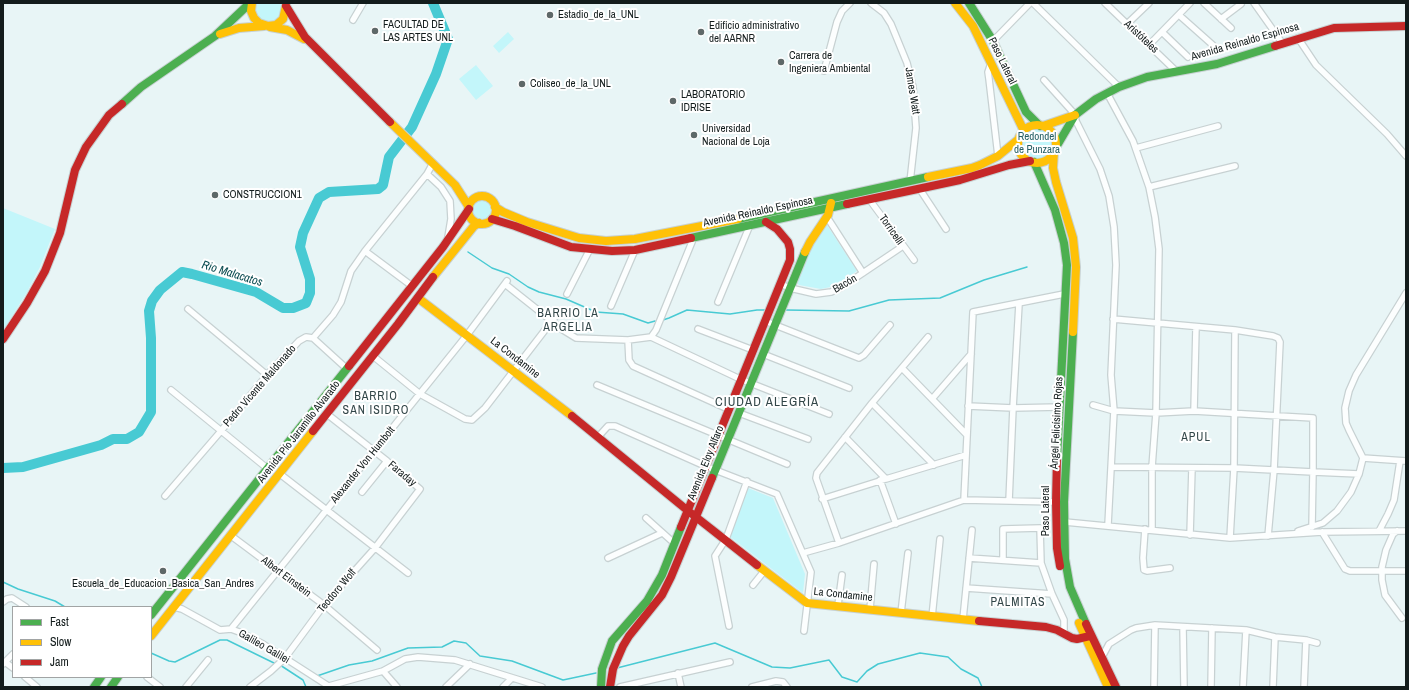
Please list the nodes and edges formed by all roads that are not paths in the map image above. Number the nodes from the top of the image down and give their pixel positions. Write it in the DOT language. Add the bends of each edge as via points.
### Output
graph roads {
  1 [pos="251,3"];
  2 [pos="363,3"];
  3 [pos="850,3"];
  4 [pos="871,3"];
  5 [pos="955,3"];
  6 [pos="969,3"];
  7 [pos="1032,3"];
  8 [pos="1105,3"];
  9 [pos="1149,3"];
  10 [pos="1190,3"];
  11 [pos="1204,3"];
  12 [pos="1254,3"];
  13 [pos="1241,4"];
  14 [pos="286,5"];
  15 [pos="1179,14"];
  16 [pos="1221,19"];
  17 [pos="354,20"];
  18 [pos="1128,24"];
  19 [pos="266,26"];
  20 [pos="1406,26"];
  21 [pos="1231,28"];
  22 [pos="1162,32"];
  23 [pos="215,36"];
  24 [pos="1298,38"];
  25 [pos="993,41"];
  26 [pos="311,44"];
  27 [pos="1283,44"];
  28 [pos="1149,45"];
  29 [pos="1215,47"];
  30 [pos="1188,57"];
  31 [pos="991,63"];
  32 [pos="824,71"];
  33 [pos="1177,72"];
  34 [pos="1044,80"];
  35 [pos="1119,87"];
  36 [pos="1107,93"];
  37 [pos="1075,115"];
  38 [pos="1042,126"];
  39 [pos="1218,126"];
  40 [pos="1022,135"];
  41 [pos="1136,148"];
  42 [pos="1055,151"];
  43 [pos="998,156"];
  44 [pos="1406,156"];
  45 [pos="1032,162"];
  46 [pos="433,163"];
  47 [pos="1235,166"];
  48 [pos="973,172"];
  49 [pos="427,174"];
  50 [pos="910,181"];
  51 [pos="1149,187"];
  52 [pos="919,188"];
  53 [pos="460,190"];
  54 [pos="909,190"];
  55 [pos="481,196"];
  56 [pos="831,198"];
  57 [pos="869,199"];
  58 [pos="495,207"];
  59 [pos="469,208"];
  60 [pos="831,208"];
  61 [pos="827,217"];
  62 [pos="492,219"];
  63 [pos="766,222"];
  64 [pos="479,223"];
  65 [pos="750,225"];
  66 [pos="695,228"];
  67 [pos="946,229"];
  68 [pos="694,238"];
  69 [pos="448,240"];
  70 [pos="903,246"];
  71 [pos="590,249"];
  72 [pos="365,250"];
  73 [pos="635,250"];
  74 [pos="434,258"];
  75 [pos="914,260"];
  76 [pos="443,264"];
  77 [pos="863,273"];
  78 [pos="780,284"];
  79 [pos="412,286"];
  80 [pos="790,288"];
  81 [pos="1406,293"];
  82 [pos="567,294"];
  83 [pos="1064,294"];
  84 [pos="418,298"];
  85 [pos="718,302"];
  86 [pos="1019,304"];
  87 [pos="611,306"];
  88 [pos="188,309"];
  89 [pos="388,317"];
  90 [pos="553,319"];
  91 [pos="1113,319"];
  92 [pos="764,321"];
  93 [pos="398,324"];
  94 [pos="1158,324"];
  95 [pos="890,325"];
  96 [pos="774,326"];
  97 [pos="1196,327"];
  98 [pos="698,329"];
  99 [pos="1235,330"];
  100 [pos="467,335"];
  101 [pos="651,337"];
  102 [pos="928,337"];
  103 [pos="313,338"];
  104 [pos="3,339"];
  105 [pos="628,340"];
  106 [pos="753,350"];
  107 [pos="763,354"];
  108 [pos="971,354"];
  109 [pos="373,356"];
  110 [pos="346,368"];
  111 [pos="902,368"];
  112 [pos="513,371"];
  113 [pos="267,375"];
  114 [pos="339,378"];
  115 [pos="740,379"];
  116 [pos="751,383"];
  117 [pos="597,384"];
  118 [pos="349,386"];
  119 [pos="849,388"];
  120 [pos="171,390"];
  121 [pos="420,394"];
  122 [pos="932,399"];
  123 [pos="872,403"];
  124 [pos="1093,405"];
  125 [pos="968,406"];
  126 [pos="1059,407"];
  127 [pos="1013,408"];
  128 [pos="728,409"];
  129 [pos="1114,411"];
  130 [pos="1194,411"];
  131 [pos="738,413"];
  132 [pos="1156,413"];
  133 [pos="327,414"];
  134 [pos="829,414"];
  135 [pos="1235,414"];
  136 [pos="1276,416"];
  137 [pos="222,431"];
  138 [pos="967,435"];
  139 [pos="717,436"];
  140 [pos="598,437"];
  141 [pos="845,437"];
  142 [pos="291,438"];
  143 [pos="808,439"];
  144 [pos="727,440"];
  145 [pos="301,446"];
  146 [pos="374,451"];
  147 [pos="966,455"];
  148 [pos="1363,458"];
  149 [pos="387,461"];
  150 [pos="1403,461"];
  151 [pos="787,464"];
  152 [pos="934,464"];
  153 [pos="705,466"];
  154 [pos="1112,467"];
  155 [pos="1152,467"];
  156 [pos="1192,468"];
  157 [pos="1234,468"];
  158 [pos="268,469"];
  159 [pos="715,470"];
  160 [pos="1274,470"];
  161 [pos="1313,472"];
  162 [pos="280,474"];
  163 [pos="1359,474"];
  164 [pos="886,479"];
  165 [pos="880,480"];
  166 [pos="747,481"];
  167 [pos="420,489"];
  168 [pos="362,492"];
  169 [pos="165,496"];
  170 [pos="244,499"];
  171 [pos="822,499"];
  172 [pos="964,500"];
  173 [pos="1009,501"];
  174 [pos="1056,502"];
  175 [pos="254,506"];
  176 [pos="327,510"];
  177 [pos="687,510"];
  178 [pos="696,516"];
  179 [pos="646,518"];
  180 [pos="1064,522"];
  181 [pos="896,524"];
  182 [pos="1108,525"];
  183 [pos="1312,527"];
  184 [pos="1145,529"];
  185 [pos="1152,529"];
  186 [pos="972,530"];
  187 [pos="1379,531"];
  188 [pos="1397,531"];
  189 [pos="1406,531"];
  190 [pos="1322,532"];
  191 [pos="662,533"];
  192 [pos="1288,534"];
  193 [pos="230,535"];
  194 [pos="1190,535"];
  195 [pos="1268,536"];
  196 [pos="1230,538"];
  197 [pos="726,539"];
  198 [pos="940,539"];
  199 [pos="674,543"];
  200 [pos="839,543"];
  201 [pos="375,548"];
  202 [pos="803,553"];
  203 [pos="908,553"];
  204 [pos="608,558"];
  205 [pos="969,558"];
  206 [pos="197,559"];
  207 [pos="1003,560"];
  208 [pos="1041,563"];
  209 [pos="874,564"];
  210 [pos="206,566"];
  211 [pos="1170,568"];
  212 [pos="277,570"];
  213 [pos="765,570"];
  214 [pos="1406,571"];
  215 [pos="1382,572"];
  216 [pos="408,573"];
  217 [pos="842,575"];
  218 [pos="753,585"];
  219 [pos="966,588"];
  220 [pos="1052,594"];
  221 [pos="3,602"];
  222 [pos="808,603"];
  223 [pos="324,605"];
  224 [pos="24,606"];
  225 [pos="838,606"];
  226 [pos="174,607"];
  227 [pos="641,607"];
  228 [pos="870,609"];
  229 [pos="901,613"];
  230 [pos="152,614"];
  231 [pos="648,614"];
  232 [pos="932,617"];
  233 [pos="1402,618"];
  234 [pos="152,619"];
  235 [pos="963,619"];
  236 [pos="160,624"];
  237 [pos="1155,625"];
  238 [pos="729,626"];
  239 [pos="1183,627"];
  240 [pos="1212,628"];
  241 [pos="231,629"];
  242 [pos="1246,630"];
  243 [pos="804,631"];
  244 [pos="1064,634"];
  245 [pos="152,635"];
  246 [pos="1275,637"];
  247 [pos="1090,639"];
  248 [pos="1306,640"];
  249 [pos="1317,643"];
  250 [pos="1109,644"];
  251 [pos="378,650"];
  252 [pos="12,655"];
  253 [pos="1102,657"];
  254 [pos="208,660"];
  255 [pos="284,660"];
  256 [pos="730,662"];
  257 [pos="4,663"];
  258 [pos="470,664"];
  259 [pos="383,671"];
  260 [pos="678,673"];
  261 [pos="25,678"];
  262 [pos="100,678"];
  263 [pos="148,678"];
  264 [pos="512,678"];
  265 [pos="38,687"];
  266 [pos="94,687"];
  267 [pos="160,687"];
  268 [pos="186,687"];
  269 [pos="250,687"];
  270 [pos="329,687"];
  271 [pos="397,687"];
  272 [pos="446,687"];
  273 [pos="503,687"];
  274 [pos="542,687"];
  275 [pos="601,687"];
  276 [pos="610,687"];
  277 [pos="620,687"];
  278 [pos="681,687"];
  279 [pos="752,687"];
  280 [pos="788,687"];
  281 [pos="1114,687"];
  282 [pos="1154,687"];
  283 [pos="1184,687"];
  284 [pos="1211,687"];
  285 [pos="1243,687"];
  286 [pos="1274,687"];
  287 [pos="1304,687"];
  1 -- 19 [label="main road" via="253,16 257,22"];
  1 -- 23 [label="main road"];
  2 -- 17 [label="street"];
  3 -- 32 [label="street" via="842,11"];
  4 -- 50 [label="street, James Watt" via="884,13 891,24 907,63 913,87 916,128"];
  5 -- 31 [label="main road, Paso Lateral" via="973,26"];
  6 -- 25 [label="main road, Paso Lateral"];
  7 -- 25 [label="street"];
  7 -- 35 [label="street"];
  8 -- 18 [label="street, Aristóteles"];
  9 -- 18 [label="street"];
  10 -- 15 [label="street"];
  11 -- 16 [label="street"];
  12 -- 27 [label="street"];
  13 -- 16 [label="street"];
  14 -- 19 [label="main road" via="283,19 276,25"];
  14 -- 26 [label="main road" via="294,22"];
  15 -- 22 [label="street"];
  15 -- 29 [label="street"];
  16 -- 21 [label="street"];
  18 -- 28 [label="street, Aristóteles"];
  19 -- 23 [label="main road" via="239,28"];
  19 -- 26 [label="main road" via="287,30"];
  20 -- 24 [label="main road, Avenida Reinaldo Espinosa" via="1340,27"];
  22 -- 28 [label="street"];
  22 -- 30 [label="street"];
  23 -- 104 [label="main road" via="141,87 109,115 95,133 75,170 60,233 45,271"];
  24 -- 27 [label="main road, Avenida Reinaldo Espinosa"];
  24 -- 44 [label="street" via="1321,69"];
  25 -- 38 [label="main road, Paso Lateral" via="1026,112"];
  26 -- 46 [label="main road"];
  27 -- 33 [label="main road, Avenida Reinaldo Espinosa" via="1217,64"];
  28 -- 33 [label="street, Aristóteles"];
  31 -- 40 [label="main road, Paso Lateral"];
  31 -- 43 [label="street" via="988,74"];
  33 -- 35 [label="main road, Avenida Reinaldo Espinosa" via="1147,77"];
  34 -- 37 [label="street"];
  35 -- 36 [label="main road, Avenida Reinaldo Espinosa"];
  36 -- 37 [label="main road, Avenida Reinaldo Espinosa"];
  36 -- 41 [label="street"];
  37 -- 38 [label="main road, Avenida Reinaldo Espinosa"];
  37 -- 42 [label="main road, Avenida Reinaldo Espinosa"];
  37 -- 91 [label="street" via="1100,169 1109,196 1114,227"];
  38 -- 40 [label="main road" via="1028,128"];
  38 -- 42 [label="main road" via="1053,134"];
  39 -- 41 [label="street"];
  40 -- 43 [label="main road, Avenida Reinaldo Espinosa"];
  40 -- 45 [label="main road" via="1019,149 1025,158"];
  41 -- 51 [label="street"];
  42 -- 45 [label="main road" via="1048,160"];
  42 -- 180 [label="main road, Ángel Felicísimo Rojas" via="1053,168 1073,238 1076,267"];
  43 -- 48 [label="main road, Avenida Reinaldo Espinosa" via="980,165"];
  45 -- 48 [label="main road, Avenida Reinaldo Espinosa"];
  45 -- 83 [label="main road, Paso Lateral" via="1055,210 1064,243 1067,265"];
  46 -- 49 [label="street, Pedro Vicente Maldonado"];
  46 -- 53 [label="main road"];
  47 -- 51 [label="street"];
  48 -- 50 [label="main road, Avenida Reinaldo Espinosa"];
  48 -- 52 [label="main road, Avenida Reinaldo Espinosa" via="960,180"];
  49 -- 69 [label="street" via="441,186 450,201"];
  49 -- 72 [label="street, Pedro Vicente Maldonado"];
  50 -- 54 [label="street, James Watt"];
  50 -- 56 [label="main road, Avenida Reinaldo Espinosa"];
  51 -- 94 [label="street" via="1159,249"];
  52 -- 54 [label="main road, Avenida Reinaldo Espinosa"];
  52 -- 67 [label="street"];
  53 -- 55 [label="main road"];
  53 -- 59 [label="main road"];
  54 -- 57 [label="main road, Avenida Reinaldo Espinosa"];
  55 -- 58 [label="main road" via="489,198"];
  55 -- 59 [label="main road" via="472,200"];
  56 -- 60 [label="main road, Avenida Eloy Alfaro"];
  56 -- 66 [label="main road, Avenida Reinaldo Espinosa"];
  57 -- 60 [label="main road, Avenida Reinaldo Espinosa"];
  57 -- 70 [label="street, Torricelli"];
  58 -- 62 [label="main road"];
  58 -- 66 [label="main road, Avenida Reinaldo Espinosa" via="534,224 589,240 635,239"];
  59 -- 64 [label="main road" via="471,218"];
  59 -- 69 [label="main road, Avenida Pío Jaramillo Alvarado"];
  60 -- 61 [label="main road, Avenida Eloy Alfaro"];
  60 -- 63 [label="main road, Avenida Reinaldo Espinosa"];
  61 -- 77 [label="street"];
  61 -- 80 [label="main road, Avenida Eloy Alfaro" via="810,242"];
  62 -- 64 [label="main road"];
  62 -- 71 [label="main road, Avenida Reinaldo Espinosa" via="567,245"];
  63 -- 65 [label="main road, Avenida Reinaldo Espinosa"];
  63 -- 78 [label="main road, Avenida Eloy Alfaro" via="777,229 788,242 790,249 790,260"];
  64 -- 76 [label="main road, Avenida Pío Jaramillo Alvarado"];
  65 -- 68 [label="main road, Avenida Reinaldo Espinosa"];
  65 -- 85 [label="street"];
  66 -- 68 [label="street"];
  68 -- 73 [label="main road, Avenida Reinaldo Espinosa"];
  68 -- 101 [label="street"];
  69 -- 74 [label="main road, Avenida Pío Jaramillo Alvarado"];
  70 -- 75 [label="street, Torricelli"];
  70 -- 77 [label="street, Bacón"];
  71 -- 73 [label="main road, Avenida Reinaldo Espinosa"];
  71 -- 82 [label="street"];
  72 -- 79 [label="street"];
  72 -- 103 [label="street, Pedro Vicente Maldonado" via="351,271 342,302"];
  73 -- 87 [label="street"];
  74 -- 76 [label="main road"];
  74 -- 79 [label="main road, Avenida Pío Jaramillo Alvarado"];
  76 -- 84 [label="main road, Avenida Pío Jaramillo Alvarado"];
  77 -- 80 [label="street, Bacón" via="836,290 823,294"];
  78 -- 80 [label="street, Bacón"];
  78 -- 92 [label="main road, Avenida Eloy Alfaro"];
  79 -- 89 [label="main road, Avenida Pío Jaramillo Alvarado"];
  80 -- 96 [label="main road, Avenida Eloy Alfaro"];
  81 -- 148 [label="street" via="1349,391 1345,408 1346,423"];
  83 -- 86 [label="street"];
  83 -- 126 [label="main road, Paso Lateral"];
  84 -- 93 [label="main road, Avenida Pío Jaramillo Alvarado"];
  84 -- 100 [label="main road, La Condamine"];
  86 -- 108 [label="street" via="973,312"];
  86 -- 127 [label="street"];
  88 -- 113 [label="street"];
  89 -- 93 [label="main road"];
  89 -- 110 [label="main road, Avenida Pío Jaramillo Alvarado"];
  90 -- 100 [label="street, Alexander Von Humbolt" via="506,282"];
  90 -- 105 [label="street" via="563,330 576,338"];
  90 -- 112 [label="street"];
  91 -- 94 [label="street"];
  91 -- 129 [label="street" via="1111,375"];
  92 -- 96 [label="street"];
  92 -- 106 [label="main road, Avenida Eloy Alfaro"];
  93 -- 109 [label="main road, Avenida Pío Jaramillo Alvarado"];
  94 -- 97 [label="street"];
  94 -- 132 [label="street"];
  95 -- 96 [label="street" via="859,358"];
  96 -- 107 [label="main road, Avenida Eloy Alfaro"];
  97 -- 99 [label="street"];
  97 -- 130 [label="street"];
  98 -- 106 [label="street"];
  99 -- 135 [label="street"];
  99 -- 136 [label="street" via="1273,336 1279,340"];
  100 -- 112 [label="main road, La Condamine"];
  100 -- 121 [label="street, Alexander Von Humbolt"];
  101 -- 105 [label="street"];
  101 -- 115 [label="street"];
  102 -- 111 [label="street"];
  103 -- 110 [label="street"];
  103 -- 113 [label="street, Pedro Vicente Maldonado" via="306,337 299,341"];
  105 -- 128 [label="street" via="629,360 633,366"];
  106 -- 115 [label="main road, Avenida Eloy Alfaro"];
  107 -- 116 [label="main road, Avenida Eloy Alfaro"];
  107 -- 119 [label="street"];
  108 -- 122 [label="street"];
  108 -- 125 [label="street"];
  109 -- 118 [label="main road, Avenida Pío Jaramillo Alvarado"];
  109 -- 121 [label="street"];
  110 -- 114 [label="main road, Avenida Pío Jaramillo Alvarado"];
  111 -- 122 [label="street"];
  111 -- 123 [label="street"];
  112 -- 121 [label="street" via="485,408 469,421"];
  112 -- 140 [label="main road, La Condamine"];
  113 -- 137 [label="street, Pedro Vicente Maldonado"];
  114 -- 118 [label="main road"];
  114 -- 142 [label="main road, Avenida Pío Jaramillo Alvarado"];
  115 -- 116 [label="street"];
  115 -- 128 [label="main road, Avenida Eloy Alfaro"];
  116 -- 131 [label="main road, Avenida Eloy Alfaro"];
  116 -- 134 [label="street"];
  117 -- 139 [label="street"];
  118 -- 133 [label="main road, Avenida Pío Jaramillo Alvarado"];
  120 -- 137 [label="street"];
  121 -- 146 [label="street, Alexander Von Humbolt"];
  122 -- 138 [label="street"];
  123 -- 141 [label="street"];
  123 -- 152 [label="street"];
  124 -- 129 [label="street"];
  125 -- 127 [label="street"];
  125 -- 138 [label="street"];
  126 -- 127 [label="street"];
  126 -- 174 [label="main road, Paso Lateral"];
  127 -- 173 [label="street"];
  128 -- 139 [label="main road, Avenida Eloy Alfaro"];
  129 -- 132 [label="street"];
  129 -- 154 [label="street"];
  130 -- 132 [label="street"];
  130 -- 135 [label="street"];
  131 -- 143 [label="street"];
  131 -- 144 [label="main road, Avenida Eloy Alfaro"];
  132 -- 155 [label="street"];
  133 -- 145 [label="main road, Avenida Pío Jaramillo Alvarado"];
  133 -- 146 [label="street, Faraday"];
  135 -- 136 [label="street"];
  135 -- 157 [label="street"];
  136 -- 160 [label="street"];
  136 -- 161 [label="street" via="1313,418"];
  137 -- 158 [label="street"];
  137 -- 169 [label="street, Pedro Vicente Maldonado"];
  138 -- 147 [label="street"];
  139 -- 144 [label="street"];
  139 -- 153 [label="main road, Avenida Eloy Alfaro"];
  140 -- 153 [label="street" via="608,426 615,426"];
  140 -- 177 [label="main road, La Condamine"];
  141 -- 164 [label="street"];
  141 -- 171 [label="street" via="816,476"];
  142 -- 145 [label="main road"];
  142 -- 158 [label="main road, Avenida Pío Jaramillo Alvarado"];
  144 -- 151 [label="street"];
  144 -- 159 [label="main road, Avenida Eloy Alfaro"];
  145 -- 162 [label="main road, Avenida Pío Jaramillo Alvarado"];
  146 -- 149 [label="street, Faraday"];
  146 -- 176 [label="street, Alexander Von Humbolt"];
  147 -- 152 [label="street"];
  147 -- 172 [label="street"];
  148 -- 150 [label="street"];
  148 -- 163 [label="street"];
  149 -- 167 [label="street, Faraday"];
  149 -- 168 [label="street"];
  150 -- 187 [label="street" via="1394,500"];
  152 -- 164 [label="street"];
  153 -- 159 [label="street"];
  153 -- 177 [label="main road, Avenida Eloy Alfaro"];
  154 -- 155 [label="street"];
  154 -- 182 [label="street"];
  155 -- 156 [label="street"];
  155 -- 185 [label="street"];
  156 -- 157 [label="street"];
  156 -- 194 [label="street"];
  157 -- 160 [label="street"];
  157 -- 196 [label="street"];
  158 -- 170 [label="main road, Avenida Pío Jaramillo Alvarado"];
  159 -- 166 [label="street"];
  159 -- 178 [label="main road, Avenida Eloy Alfaro"];
  160 -- 161 [label="street"];
  160 -- 195 [label="street"];
  161 -- 163 [label="street"];
  161 -- 183 [label="street"];
  162 -- 175 [label="main road, Avenida Pío Jaramillo Alvarado"];
  162 -- 176 [label="street"];
  163 -- 183 [label="street" via="1351,492 1337,511 1323,523"];
  164 -- 165 [label="street"];
  165 -- 171 [label="street"];
  165 -- 181 [label="street"];
  166 -- 197 [label="street"];
  166 -- 202 [label="street" via="779,495"];
  167 -- 201 [label="street, Teodoro Wolf"];
  170 -- 175 [label="main road"];
  170 -- 206 [label="main road, Avenida Pío Jaramillo Alvarado"];
  171 -- 200 [label="street"];
  172 -- 173 [label="street"];
  172 -- 181 [label="street"];
  173 -- 174 [label="street"];
  174 -- 247 [label="main road, Paso Lateral" via="1057,548 1061,576 1068,597"];
  175 -- 193 [label="main road, Avenida Pío Jaramillo Alvarado"];
  176 -- 201 [label="street"];
  176 -- 212 [label="street, Alexander Von Humbolt"];
  177 -- 178 [label="main road, La Condamine"];
  177 -- 199 [label="main road, Avenida Eloy Alfaro"];
  178 -- 197 [label="main road, La Condamine"];
  178 -- 231 [label="main road, Avenida Eloy Alfaro" via="671,577"];
  179 -- 191 [label="street"];
  180 -- 182 [label="street"];
  180 -- 247 [label="main road, Ángel Felicísimo Rojas" via="1065,559 1070,587"];
  181 -- 200 [label="street"];
  182 -- 184 [label="street"];
  183 -- 192 [label="street"];
  184 -- 185 [label="street"];
  184 -- 211 [label="street" via="1144,570"];
  185 -- 194 [label="street"];
  186 -- 205 [label="street"];
  187 -- 188 [label="street"];
  187 -- 190 [label="street"];
  188 -- 189 [label="street"];
  188 -- 215 [label="street" via="1390,541"];
  190 -- 192 [label="street"];
  190 -- 215 [label="street" via="1345,569"];
  191 -- 199 [label="street"];
  191 -- 204 [label="street"];
  192 -- 195 [label="street"];
  193 -- 210 [label="main road, Avenida Pío Jaramillo Alvarado"];
  193 -- 212 [label="street, Albert Einstein"];
  194 -- 196 [label="street"];
  195 -- 196 [label="street"];
  197 -- 213 [label="main road, La Condamine"];
  197 -- 238 [label="street" via="715,556"];
  198 -- 232 [label="street"];
  199 -- 227 [label="main road, Avenida Eloy Alfaro" via="662,575"];
  200 -- 202 [label="street"];
  201 -- 216 [label="street"];
  201 -- 223 [label="street, Teodoro Wolf"];
  202 -- 222 [label="street" via="811,574"];
  203 -- 229 [label="street"];
  205 -- 207 [label="street"];
  205 -- 219 [label="street"];
  206 -- 210 [label="main road"];
  206 -- 230 [label="main road, Avenida Pío Jaramillo Alvarado"];
  207 -- 208 [label="street"];
  207 -- 208 [label="street" via="1003,529 1040,528"];
  208 -- 220 [label="street"];
  209 -- 228 [label="street"];
  210 -- 226 [label="main road, Avenida Pío Jaramillo Alvarado"];
  212 -- 223 [label="street, Albert Einstein"];
  212 -- 241 [label="street, Alexander Von Humbolt"];
  213 -- 218 [label="street"];
  213 -- 222 [label="main road, La Condamine"];
  214 -- 215 [label="street"];
  215 -- 233 [label="street" via="1385,595"];
  217 -- 225 [label="street"];
  219 -- 220 [label="street"];
  219 -- 235 [label="street"];
  220 -- 244 [label="street" via="1064,620"];
  221 -- 224 [label="street" via="12,598"];
  222 -- 225 [label="main road, La Condamine"];
  222 -- 243 [label="street"];
  223 -- 251 [label="street, Albert Einstein"];
  223 -- 255 [label="street, Teodoro Wolf"];
  225 -- 228 [label="main road, La Condamine"];
  226 -- 236 [label="main road, Avenida Pío Jaramillo Alvarado"];
  226 -- 241 [label="street, Galileo Galilei" via="220,630"];
  227 -- 231 [label="street"];
  227 -- 275 [label="main road, Avenida Eloy Alfaro" via="612,641 604,662"];
  228 -- 229 [label="main road, La Condamine"];
  229 -- 232 [label="main road, La Condamine"];
  231 -- 276 [label="main road, Avenida Eloy Alfaro" via="623,646 613,669"];
  232 -- 235 [label="main road, La Condamine"];
  234 -- 236 [label="main road"];
  235 -- 244 [label="main road, La Condamine" via="1046,627"];
  236 -- 245 [label="main road, Avenida Pío Jaramillo Alvarado"];
  237 -- 239 [label="street"];
  237 -- 250 [label="street" via="1131,630"];
  237 -- 282 [label="street"];
  239 -- 240 [label="street"];
  239 -- 283 [label="street"];
  240 -- 242 [label="street"];
  240 -- 284 [label="street"];
  241 -- 255 [label="street, Galileo Galilei" via="256,640"];
  242 -- 246 [label="street"];
  242 -- 285 [label="street"];
  244 -- 247 [label="main road, La Condamine" via="1075,639"];
  246 -- 248 [label="street"];
  246 -- 286 [label="street"];
  247 -- 250 [label="street"];
  247 -- 253 [label="main road, Ángel Felicísimo Rojas"];
  247 -- 281 [label="main road, Paso Lateral"];
  248 -- 249 [label="street"];
  248 -- 287 [label="street"];
  250 -- 253 [label="street"];
  252 -- 257 [label="street"];
  253 -- 281 [label="main road, Ángel Felicísimo Rojas"];
  254 -- 268 [label="street"];
  255 -- 269 [label="street, Teodoro Wolf"];
  255 -- 270 [label="street, Galileo Galilei"];
  256 -- 260 [label="street"];
  258 -- 259 [label="street" via="418,657 405,659"];
  258 -- 264 [label="street"];
  258 -- 272 [label="street"];
  259 -- 270 [label="street"];
  259 -- 271 [label="street"];
  260 -- 277 [label="street"];
  260 -- 278 [label="street"];
  261 -- 265 [label="street"];
  262 -- 266 [label="main road"];
  263 -- 267 [label="street"];
  264 -- 273 [label="street"];
  264 -- 274 [label="street"];
  279 -- 280 [label="street" via="776,681 783,682"];
}
